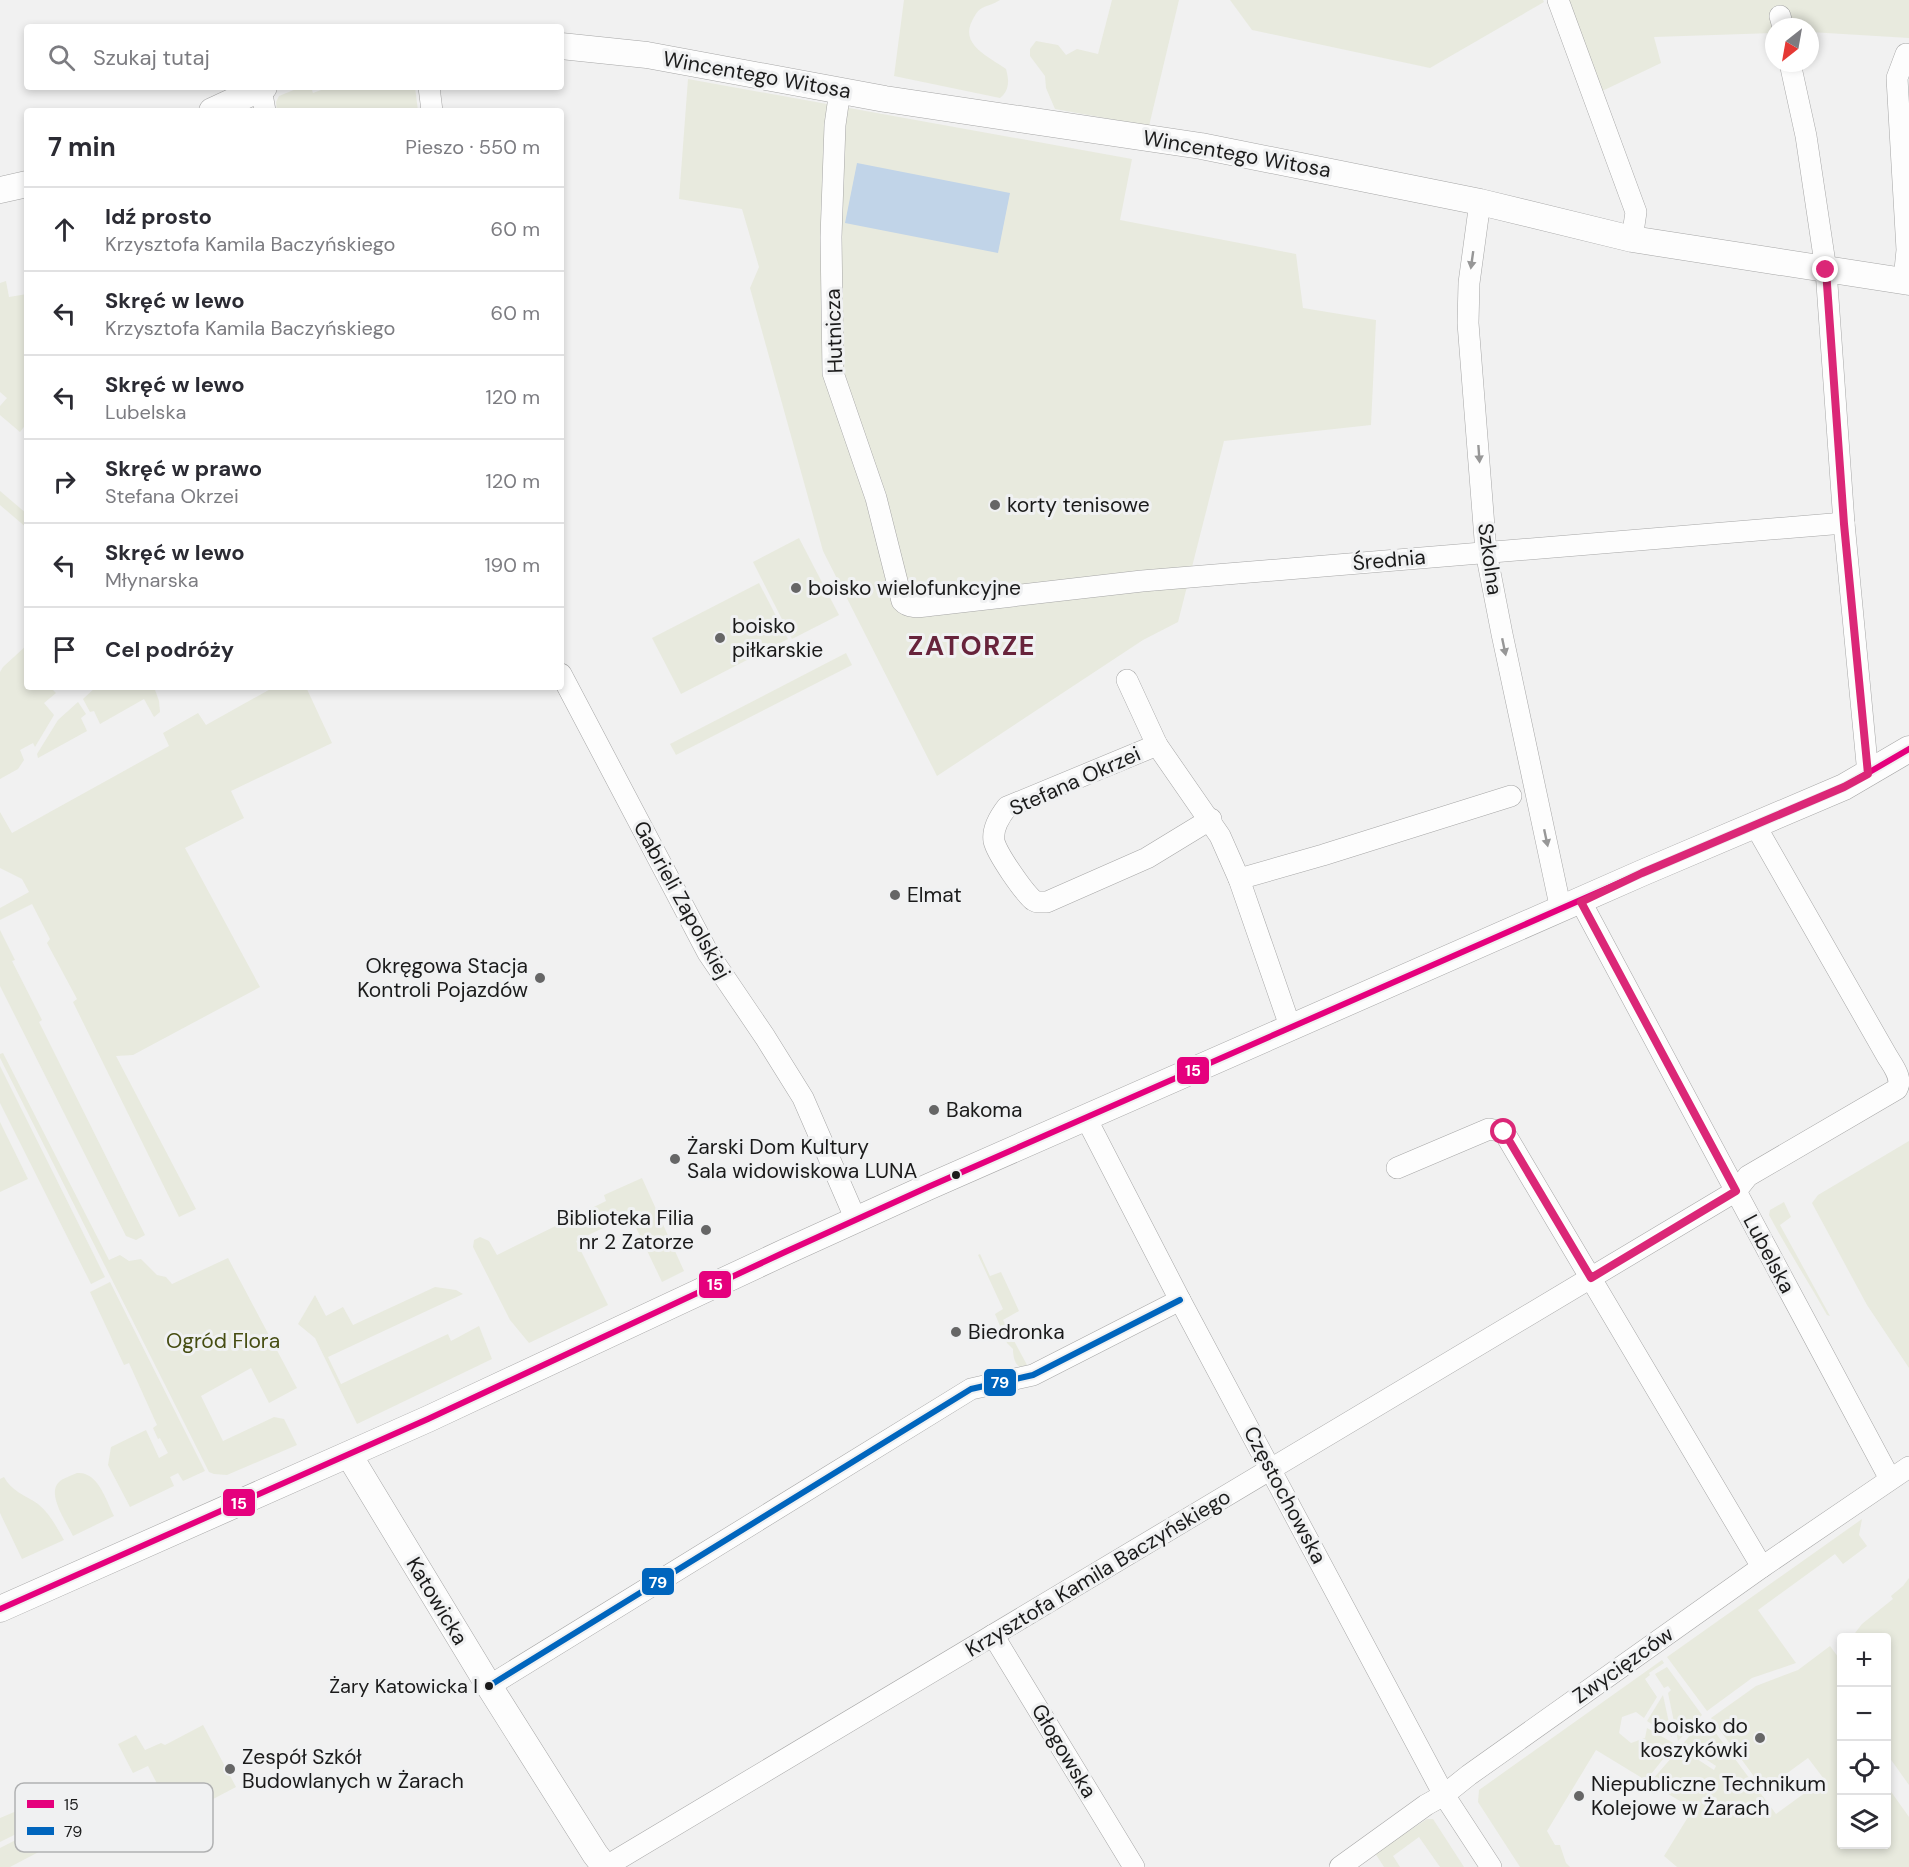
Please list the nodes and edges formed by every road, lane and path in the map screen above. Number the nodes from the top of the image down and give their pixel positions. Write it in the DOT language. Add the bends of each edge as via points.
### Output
graph roads {
  1 [pos="1558,0"];
  2 [pos="564,46"];
  3 [pos="1906,54"];
  4 [pos="1792,72"];
  5 [pos="429,90"];
  6 [pos="840,90"];
  7 [pos="263,95"];
  8 [pos="222,108"];
  9 [pos="432,108"];
  10 [pos="24,185"];
  11 [pos="0,190"];
  12 [pos="1480,202"];
  13 [pos="1632,239"];
  14 [pos="1826,270"];
  15 [pos="1906,281"];
  16 [pos="1844,524"];
  17 [pos="1486,552"];
  18 [pos="934,604"];
  19 [pos="1127,680"];
  20 [pos="564,683"];
  21 [pos="1157,745"];
  22 [pos="1909,749"];
  23 [pos="1868,774"];
  24 [pos="1510,796"];
  25 [pos="1211,819"];
  26 [pos="1755,825"];
  27 [pos="1239,879"];
  28 [pos="1571,906"];
  29 [pos="1291,1029"];
  30 [pos="1086,1118"];
  31 [pos="1397,1168"];
  32 [pos="1736,1191"];
  33 [pos="856,1220"];
  34 [pos="1591,1278"];
  35 [pos="1180,1299"];
  36 [pos="349,1455"];
  37 [pos="1909,1467"];
  38 [pos="1271,1468"];
  39 [pos="1890,1479"];
  40 [pos="1762,1567"];
  41 [pos="0,1609"];
  42 [pos="993,1635"];
  43 [pos="489,1686"];
  44 [pos="1444,1796"];
  45 [pos="605,1867"];
  46 [pos="1134,1867"];
  47 [pos="1340,1867"];
  48 [pos="1491,1867"];
  1 -- 13 [label="street" via="1636,212"];
  2 -- 6 [label="street, Wincentego Witosa" via="647,56"];
  3 -- 15 [label="street" via="1898,78"];
  4 -- 14 [label="street"];
  5 -- 9 [label="street"];
  6 -- 12 [label="street, Wincentego Witosa" via="1201,146"];
  6 -- 18 [label="street, Hutnicza" via="831,237 835,381 876,498 902,601 912,607"];
  7 -- 8 [label="street"];
  10 -- 11 [label="street"];
  12 -- 13 [label="street, Wincentego Witosa"];
  12 -- 17 [label="street, Szkolna, one-way" via="1468,323"];
  13 -- 14 [label="street, Wincentego Witosa"];
  14 -- 15 [label="street, Wincentego Witosa"];
  14 -- 16 [label="street"];
  16 -- 17 [label="street, Średnia"];
  16 -- 23 [label="street"];
  17 -- 18 [label="street, Średnia" via="1142,581"];
  17 -- 28 [label="street, Szkolna, one-way" via="1504,645"];
  19 -- 21 [label="street, Stefana Okrzei"];
  20 -- 33 [label="street, Gabrieli Zapolskiej" via="708,953 803,1098"];
  21 -- 25 [label="street, Stefana Okrzei"];
  21 -- 25 [label="street, Stefana Okrzei" via="1008,807 1000,815 994,843 1009,868 1034,900 1047,902 1147,858"];
  22 -- 23 [label="street"];
  23 -- 26 [label="street"];
  24 -- 27 [label="street"];
  25 -- 27 [label="street, Stefana Okrzei"];
  26 -- 28 [label="street"];
  26 -- 32 [label="street, Krzysztofa Kamila Baczyńskiego" via="1887,1056 1899,1084 1897,1089 1748,1176"];
  27 -- 29 [label="street, Stefana Okrzei"];
  28 -- 29 [label="street"];
  28 -- 32 [label="street, Lubelska"];
  29 -- 30 [label="street"];
  30 -- 33 [label="street"];
  30 -- 35 [label="street, Częstochowska"];
  31 -- 34 [label="street" via="1489,1129 1504,1132"];
  32 -- 34 [label="street, Krzysztofa Kamila Baczyńskiego"];
  32 -- 39 [label="street, Lubelska"];
  33 -- 36 [label="street"];
  34 -- 38 [label="street, Krzysztofa Kamila Baczyńskiego"];
  34 -- 40 [label="street"];
  35 -- 38 [label="street, Częstochowska"];
  35 -- 43 [label="street" via="1033,1375 971,1389"];
  36 -- 41 [label="street"];
  36 -- 43 [label="street, Katowicka"];
  37 -- 39 [label="street, Zwycięzców"];
  38 -- 42 [label="street, Krzysztofa Kamila Baczyńskiego"];
  38 -- 44 [label="street, Częstochowska"];
  39 -- 40 [label="street, Zwycięzców"];
  40 -- 44 [label="street, Zwycięzców"];
  42 -- 45 [label="street, Krzysztofa Kamila Baczyńskiego"];
  42 -- 46 [label="street, Głogowska"];
  43 -- 45 [label="street, Katowicka"];
  44 -- 47 [label="street, Zwycięzców"];
  44 -- 48 [label="street, Częstochowska"];
}
